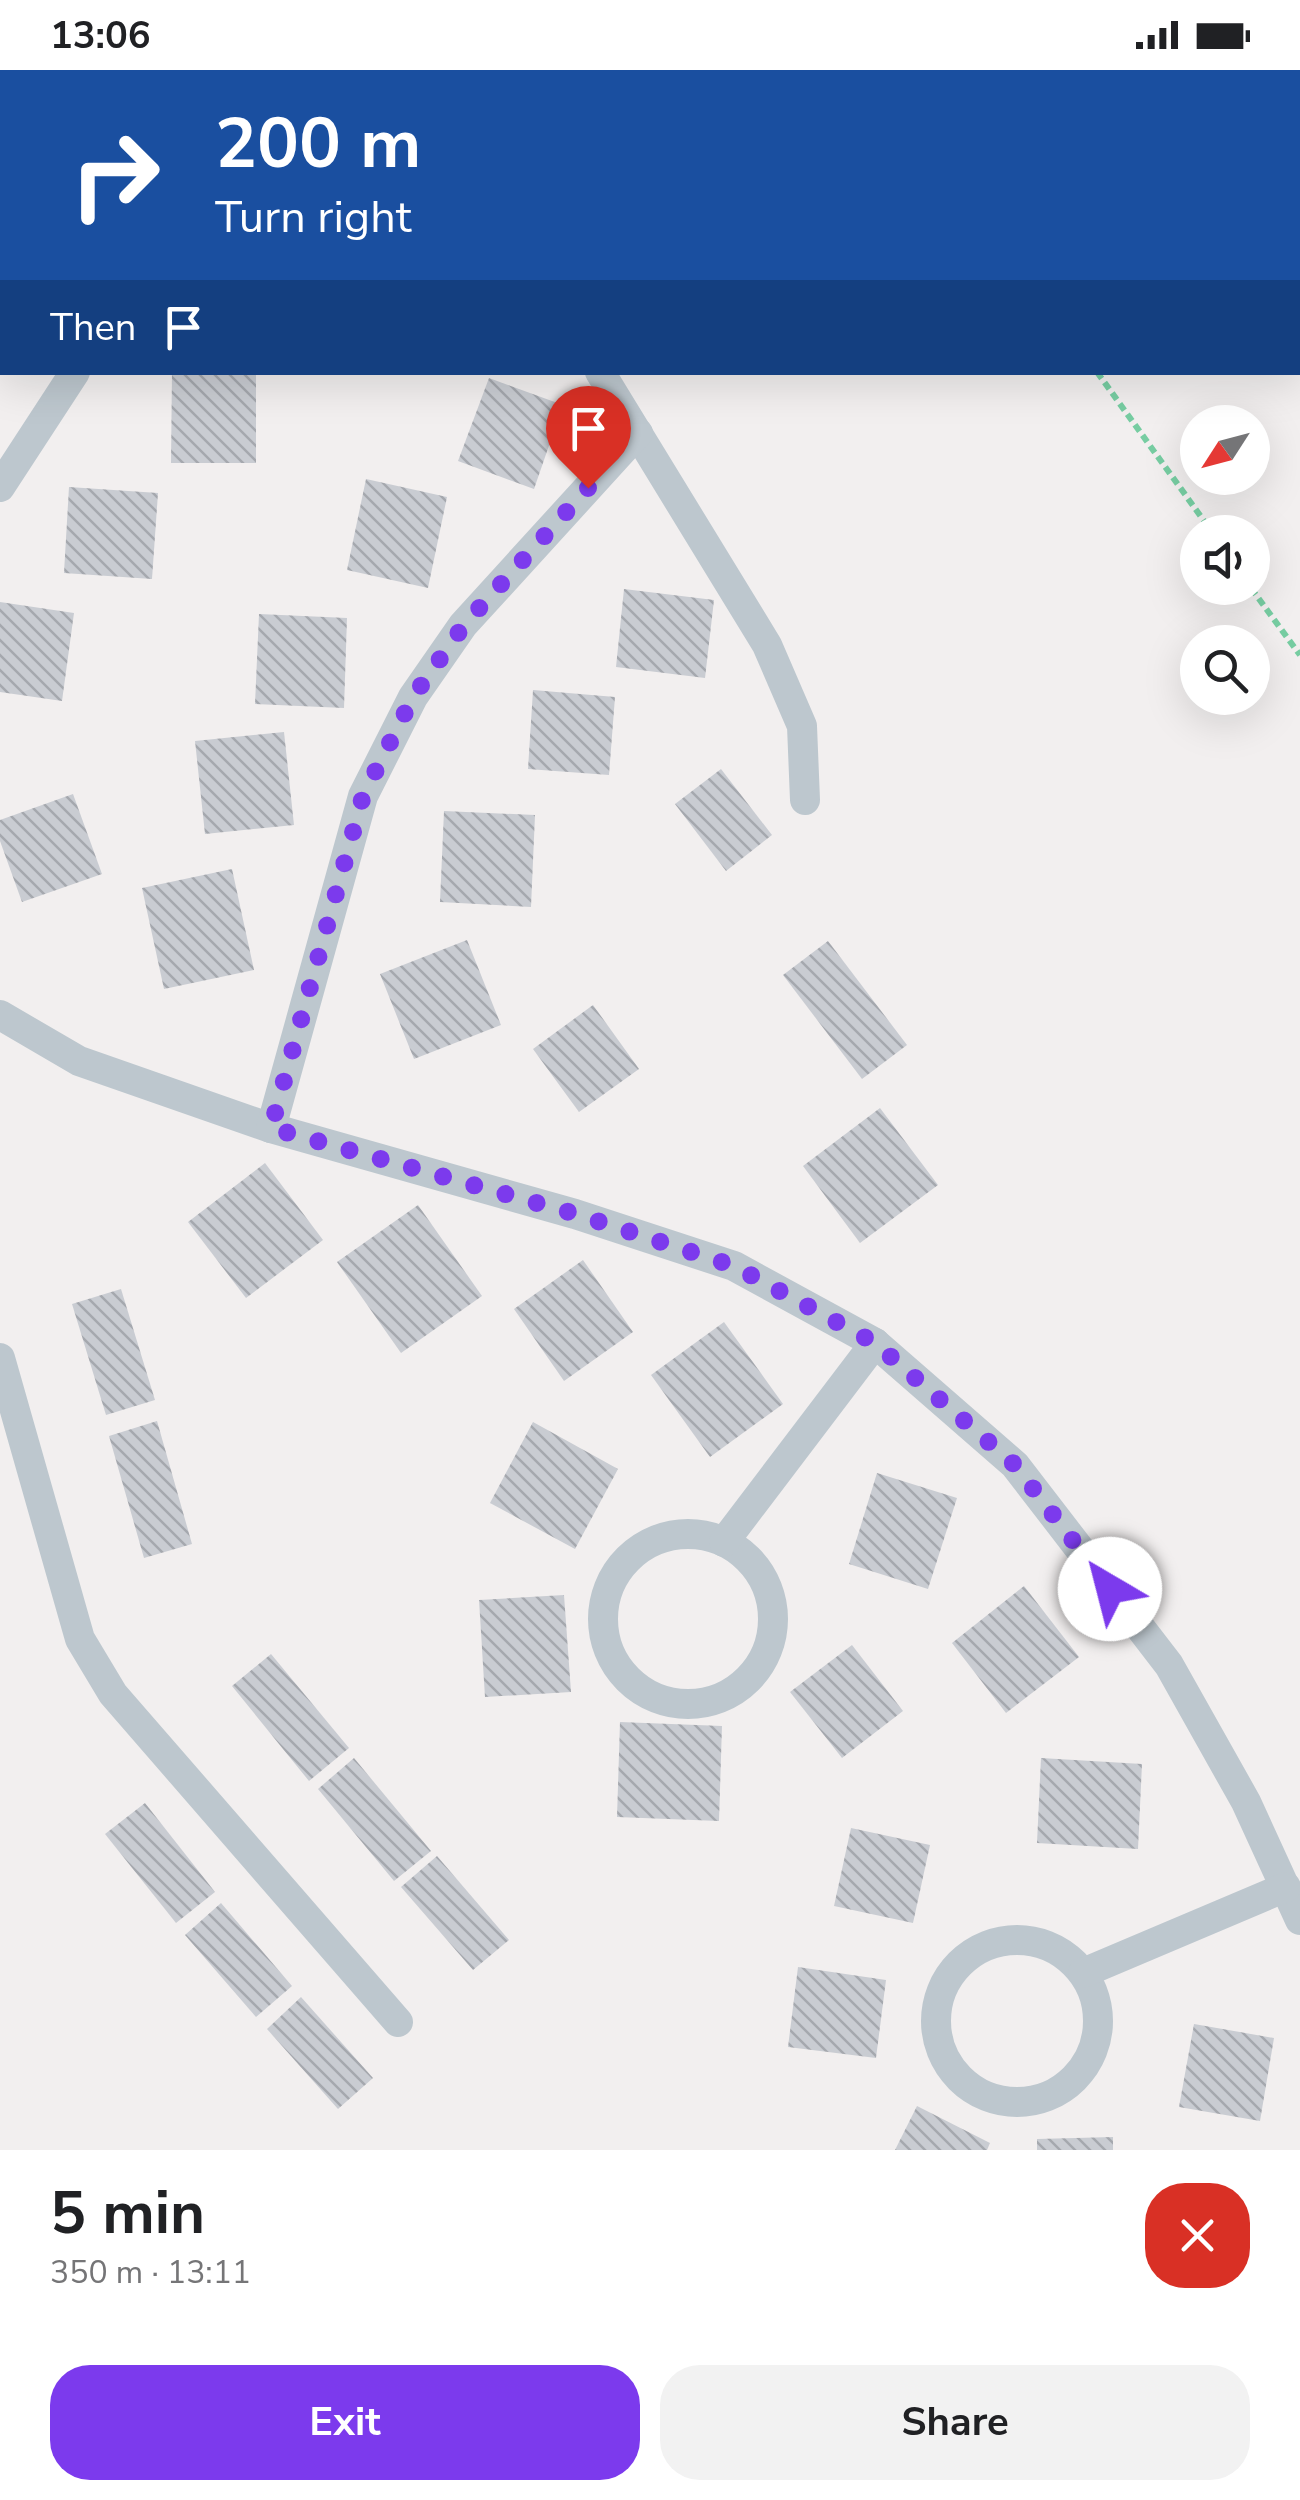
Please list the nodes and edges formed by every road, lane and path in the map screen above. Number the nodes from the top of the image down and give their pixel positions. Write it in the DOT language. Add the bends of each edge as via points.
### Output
graph roads {
  1 [pos="73,375"];
  2 [pos="602,375"];
  3 [pos="1098,375"];
  4 [pos="638,433"];
  5 [pos="0,487"];
  6 [pos="1200,515"];
  7 [pos="1263,605"];
  8 [pos="1300,656"];
  9 [pos="805,800"];
  10 [pos="0,1015"];
  11 [pos="271,1128"];
  12 [pos="875,1343"];
  13 [pos="0,1358"];
  14 [pos="724,1542"];
  15 [pos="1286,1887"];
  16 [pos="1300,1920"];
  17 [pos="1084,1973"];
  18 [pos="398,2022"];
  1 -- 5 [label="street"];
  2 -- 4 [label="street"];
  3 -- 6 [label="path"];
  4 -- 9 [label="street" via="767,645 802,726"];
  4 -- 11 [label="street" via="464,625 413,697 363,796"];
  7 -- 8 [label="path"];
  10 -- 11 [label="street" via="79,1062"];
  11 -- 12 [label="street" via="734,1266"];
  12 -- 14 [label="street"];
  12 -- 15 [label="street" via="1015,1465 1169,1665"];
  13 -- 18 [label="street" via="80,1639 113,1694"];
  14 -- 14 [label="street" via="765,1584 772,1612 760,1666 738,1689 711,1702 654,1698 623,1674 608,1649 602,1622 608,1587 624,1562 663,1537 692,1534"];
  15 -- 16 [label="street"];
  15 -- 17 [label="street"];
  17 -- 17 [label="street" via="1100,2027 1087,2065 1066,2088 1040,2100 985,2097 944,2058 936,2006 954,1968 976,1949 992,1942 1039,1942"];
}
